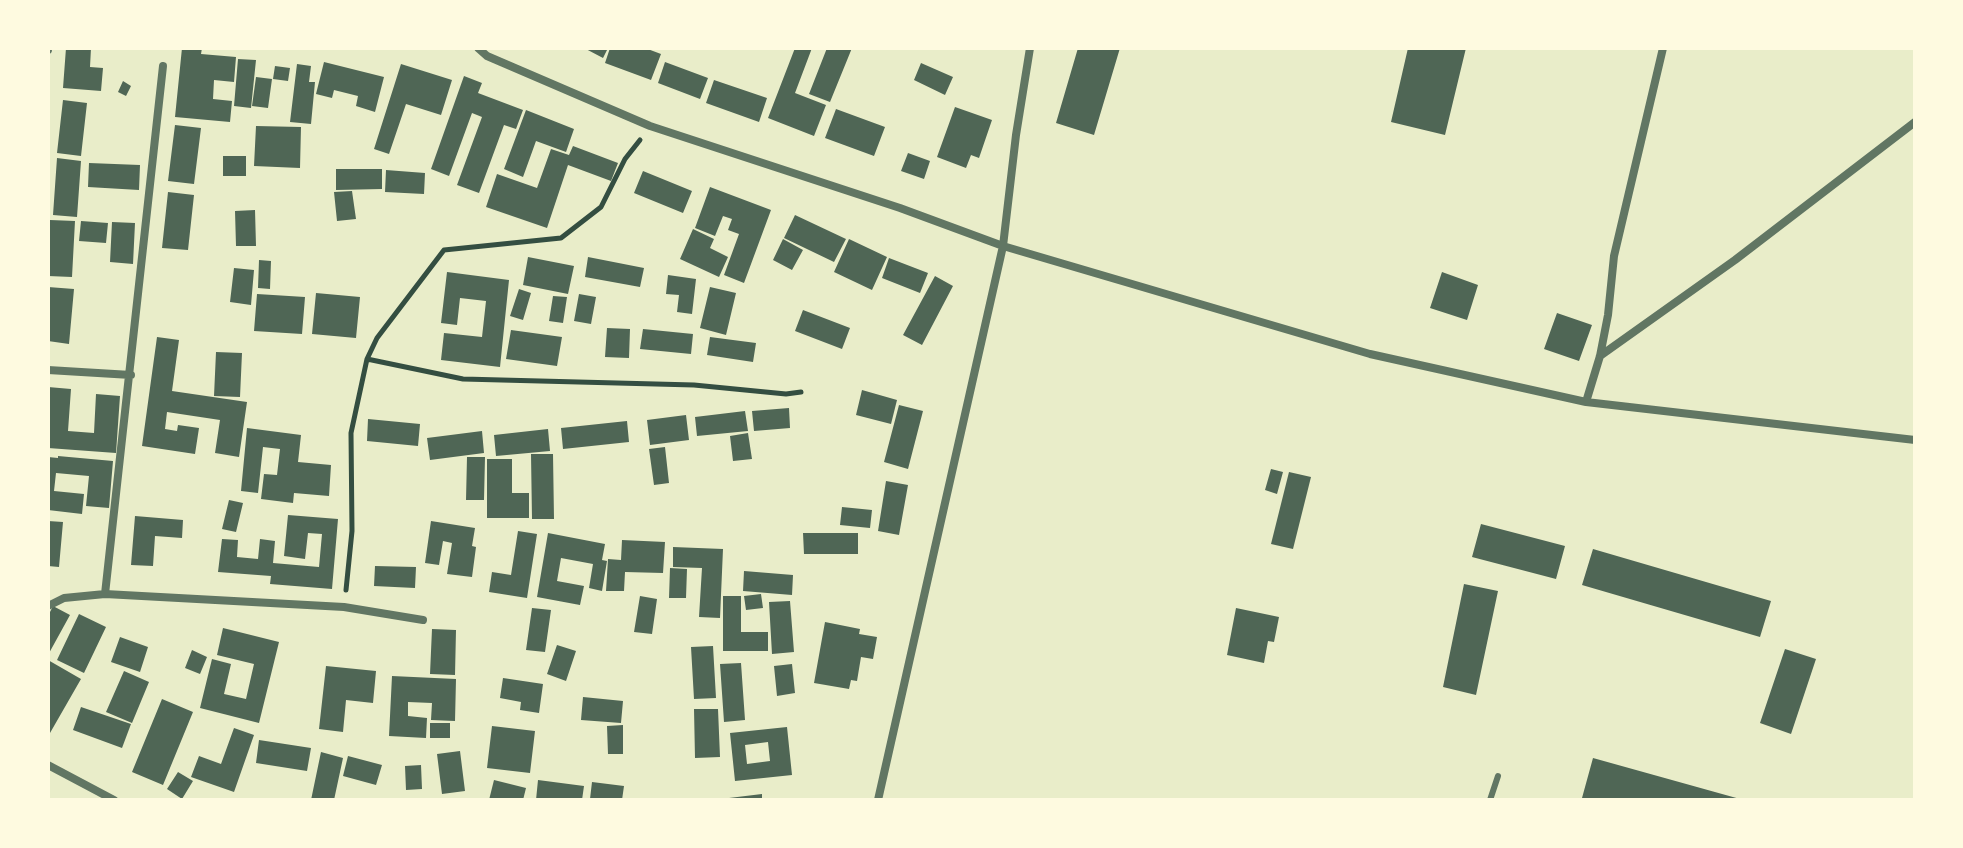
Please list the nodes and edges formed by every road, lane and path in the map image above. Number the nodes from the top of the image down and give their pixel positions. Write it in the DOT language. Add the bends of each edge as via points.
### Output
graph roads {
  1 [pos="478,48"];
  2 [pos="1030,48"];
  3 [pos="1663,48"];
  4 [pos="163,66"];
  5 [pos="1915,122"];
  6 [pos="650,126"];
  7 [pos="1003,246"];
  8 [pos="1600,356"];
  9 [pos="367,359"];
  10 [pos="48,370"];
  11 [pos="131,375"];
  12 [pos="801,392"];
  13 [pos="1586,402"];
  14 [pos="1915,440"];
  15 [pos="105,594"];
  16 [pos="48,606"];
  17 [pos="344,607"];
  18 [pos="423,620"];
  19 [pos="48,765"];
  20 [pos="1498,776"];
  21 [pos="114,800"];
  22 [pos="878,800"];
  23 [pos="1490,800"];
  1 -- 6 [label="street"];
  2 -- 7 [label="street"];
  3 -- 8 [label="street" via="1614,256"];
  4 -- 11 [label="street"];
  5 -- 8 [label="street"];
  6 -- 7 [label="street"];
  6 -- 9 [label="path" via="625,159 601,207 561,238 444,250"];
  7 -- 13 [label="street" via="1370,354"];
  7 -- 22 [label="street"];
  8 -- 13 [label="street"];
  9 -- 12 [label="path" via="463,379"];
  9 -- 17 [label="path" via="351,433 352,531"];
  10 -- 11 [label="street"];
  11 -- 15 [label="street"];
  13 -- 14 [label="street"];
  15 -- 16 [label="street" via="64,598"];
  15 -- 17 [label="street"];
  17 -- 18 [label="street"];
  19 -- 21 [label="street"];
  20 -- 23 [label="lane"];
}
